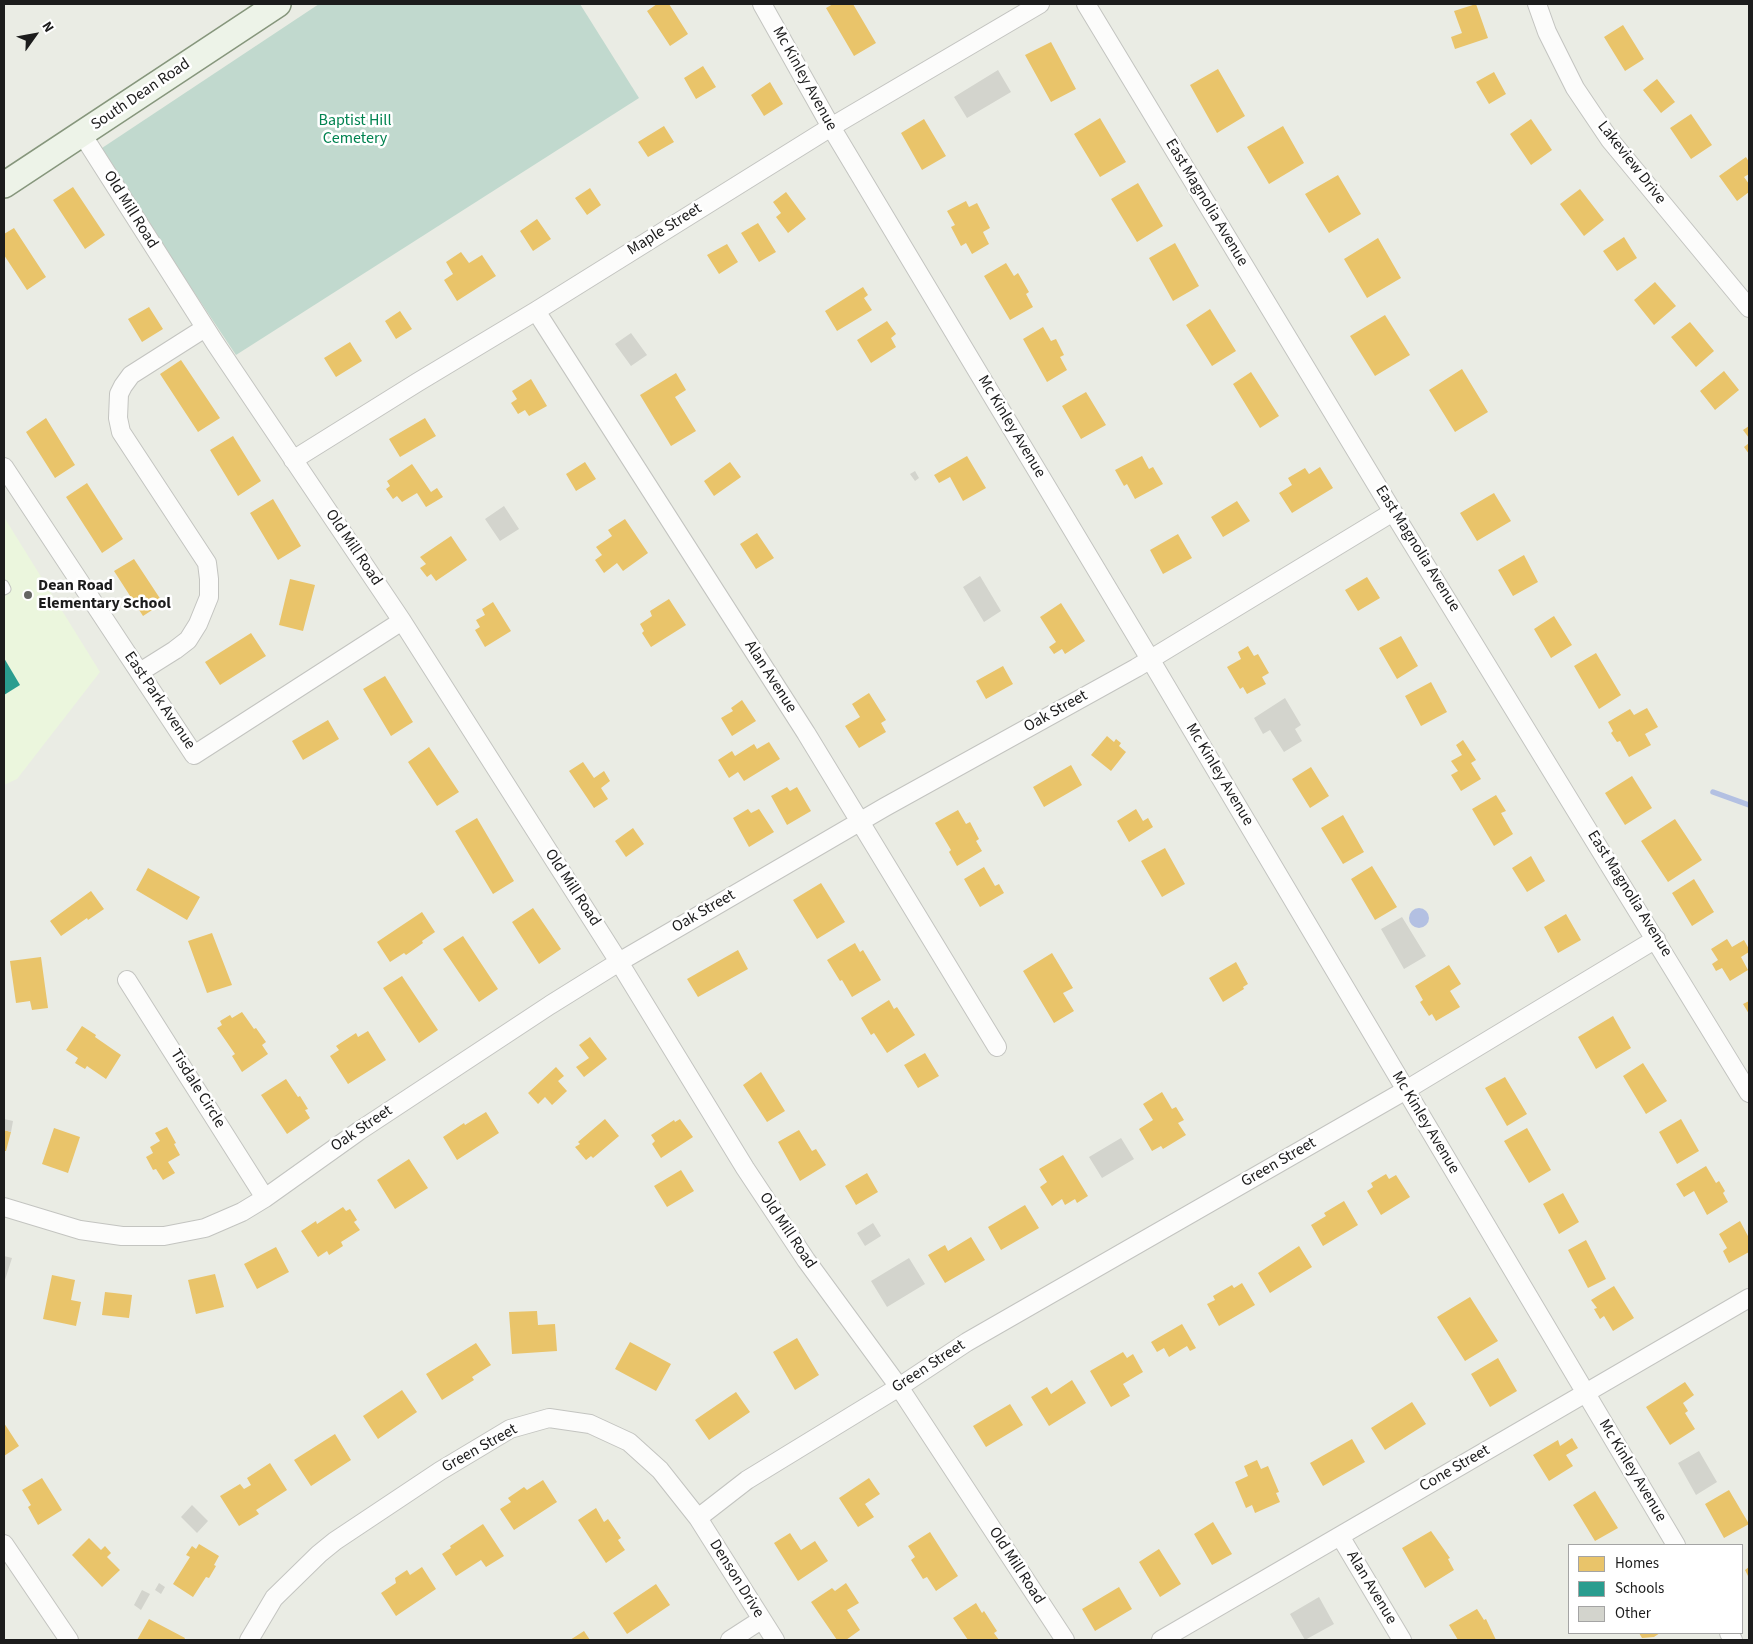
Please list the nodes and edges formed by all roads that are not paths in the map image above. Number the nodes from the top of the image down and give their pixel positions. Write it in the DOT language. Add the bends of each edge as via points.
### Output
graph roads {
  1 [pos="278,4"];
  2 [pos="762,4"];
  3 [pos="1040,4"];
  4 [pos="1086,4"];
  5 [pos="1537,4"];
  6 [pos="830,127"];
  7 [pos="82,134"];
  8 [pos="4,185"];
  9 [pos="1749,308"];
  10 [pos="536,311"];
  11 [pos="205,328"];
  12 [pos="293,460"];
  13 [pos="4,467"];
  14 [pos="1394,512"];
  15 [pos="4,585"];
  16 [pos="4,590"];
  17 [pos="402,621"];
  18 [pos="1150,659"];
  19 [pos="140,672"];
  20 [pos="859,822"];
  21 [pos="1656,939"];
  22 [pos="620,962"];
  23 [pos="127,980"];
  24 [pos="997,1047"];
  25 [pos="1406,1090"];
  26 [pos="1749,1093"];
  27 [pos="265,1198"];
  28 [pos="4,1207"];
  29 [pos="1749,1298"];
  30 [pos="899,1387"];
  31 [pos="1585,1392"];
  32 [pos="698,1518"];
  33 [pos="1340,1536"];
  34 [pos="4,1544"];
  35 [pos="1675,1544"];
  36 [pos="761,1620"];
  37 [pos="69,1640"];
  38 [pos="250,1640"];
  39 [pos="730,1640"];
  40 [pos="775,1640"];
  41 [pos="1065,1640"];
  42 [pos="1161,1640"];
  43 [pos="1402,1640"];
  1 -- 7 [label="street, South Dean Road"];
  2 -- 6 [label="street, Mc Kinley Avenue"];
  3 -- 6 [label="street, Maple Street"];
  4 -- 14 [label="street, East Magnolia Avenue"];
  5 -- 9 [label="street, Lakeview Drive" via="1575,88 1610,140"];
  6 -- 10 [label="street, Maple Street"];
  6 -- 18 [label="street, Mc Kinley Avenue"];
  7 -- 8 [label="street, South Dean Road"];
  7 -- 11 [label="street, Old Mill Road"];
  10 -- 12 [label="street, Maple Street"];
  10 -- 20 [label="street, Alan Avenue"];
  11 -- 12 [label="street, Old Mill Road"];
  11 -- 19 [label="street" via="131,375 118,394 118,418 122,432 207,563 210,578 208,597 188,640"];
  12 -- 17 [label="street, Old Mill Road"];
  13 -- 19 [label="street, East Park Avenue"];
  14 -- 18 [label="street, Oak Street"];
  14 -- 21 [label="street, East Magnolia Avenue"];
  15 -- 16 [label="lane"];
  17 -- 19 [label="street, East Park Avenue" via="194,755"];
  17 -- 22 [label="street, Old Mill Road"];
  18 -- 20 [label="street, Oak Street"];
  18 -- 25 [label="street, Mc Kinley Avenue"];
  20 -- 22 [label="street, Oak Street"];
  20 -- 24 [label="street, Alan Avenue"];
  21 -- 25 [label="street, Green Street"];
  21 -- 26 [label="street, East Magnolia Avenue"];
  22 -- 27 [label="street, Oak Street" via="358,1130"];
  22 -- 30 [label="street, Old Mill Road" via="745,1168 806,1260"];
  23 -- 27 [label="street, Tisdale Circle"];
  25 -- 30 [label="street, Green Street" via="967,1342"];
  25 -- 31 [label="street, Mc Kinley Avenue"];
  27 -- 28 [label="street, Oak Street" via="205,1228 164,1236 122,1236 80,1230"];
  29 -- 31 [label="street, Cone Street"];
  30 -- 32 [label="street, Green Street" via="747,1480"];
  30 -- 41 [label="street, Old Mill Road"];
  31 -- 33 [label="street, Cone Street"];
  31 -- 35 [label="street, Mc Kinley Avenue"];
  32 -- 36 [label="street, Denson Drive"];
  32 -- 38 [label="street, Green Street" via="660,1470 629,1442 590,1424 549,1418 510,1429 335,1541 274,1598"];
  33 -- 42 [label="street, Cone Street"];
  33 -- 43 [label="street, Alan Avenue"];
  34 -- 37 [label="street"];
  36 -- 39 [label="street"];
  36 -- 40 [label="street, Denson Drive"];
}
